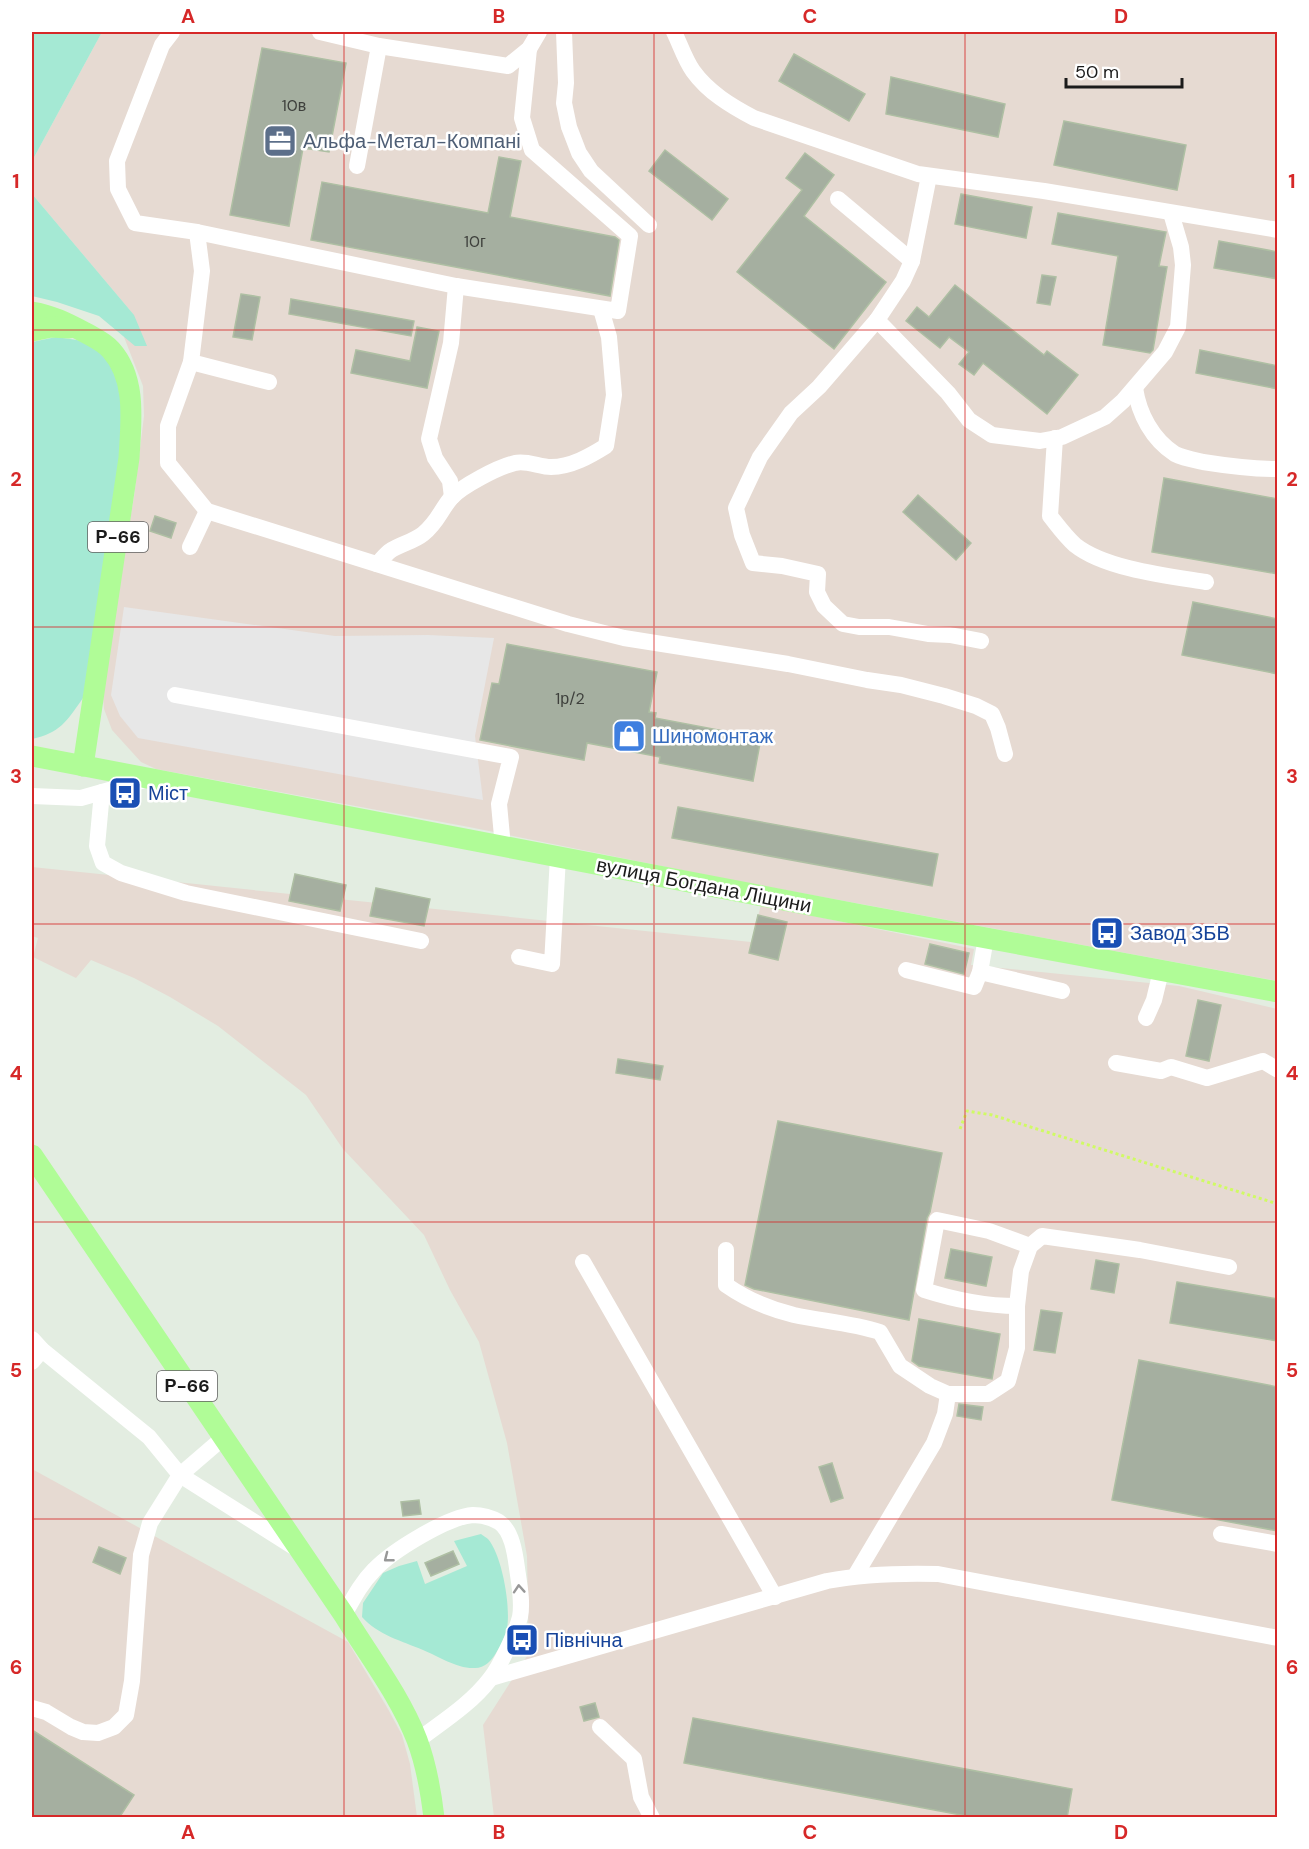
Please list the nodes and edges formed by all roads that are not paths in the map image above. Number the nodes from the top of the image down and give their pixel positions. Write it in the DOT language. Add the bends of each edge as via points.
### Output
graph roads {
  1 [pos="172,32"];
  2 [pos="320,32"];
  3 [pos="539,32"];
  4 [pos="564,32"];
  5 [pos="674,32"];
  6 [pos="379,46"];
  7 [pos="529,49"];
  8 [pos="357,166"];
  9 [pos="929,176"];
  10 [pos="838,199"];
  11 [pos="1171,213"];
  12 [pos="649,225"];
  13 [pos="1278,230"];
  14 [pos="197,232"];
  15 [pos="912,261"];
  16 [pos="456,286"];
  17 [pos="601,309"];
  18 [pos="32,312"];
  19 [pos="877,320"];
  20 [pos="78,329"];
  21 [pos="32,331"];
  22 [pos="191,362"];
  23 [pos="269,382"];
  24 [pos="1135,388"];
  25 [pos="1054,438"];
  26 [pos="1278,469"];
  27 [pos="452,497"];
  28 [pos="207,511"];
  29 [pos="190,547"];
  30 [pos="377,564"];
  31 [pos="1206,582"];
  32 [pos="981,641"];
  33 [pos="175,695"];
  34 [pos="1005,754"];
  35 [pos="32,756"];
  36 [pos="83,766"];
  37 [pos="139,777"];
  38 [pos="102,792"];
  39 [pos="32,796"];
  40 [pos="503,847"];
  41 [pos="558,857"];
  42 [pos="986,938"];
  43 [pos="421,941"];
  44 [pos="519,957"];
  45 [pos="906,970"];
  46 [pos="1161,971"];
  47 [pos="980,972"];
  48 [pos="1062,991"];
  49 [pos="1278,992"];
  50 [pos="1146,1018"];
  51 [pos="1116,1063"];
  52 [pos="1278,1070"];
  53 [pos="32,1155"];
  54 [pos="1030,1246"];
  55 [pos="726,1250"];
  56 [pos="583,1262"];
  57 [pos="1229,1267"];
  58 [pos="1017,1306"];
  59 [pos="35,1351"];
  60 [pos="948,1394"];
  61 [pos="223,1438"];
  62 [pos="180,1475"];
  63 [pos="1221,1534"];
  64 [pos="1278,1544"];
  65 [pos="300,1551"];
  66 [pos="855,1576"];
  67 [pos="775,1597"];
  68 [pos="345,1616"];
  69 [pos="1278,1638"];
  70 [pos="491,1678"];
  71 [pos="32,1708"];
  72 [pos="600,1727"];
  73 [pos="417,1741"];
  74 [pos="434,1818"];
  75 [pos="652,1818"];
  1 -- 14 [label="street" via="162,45 117,161 118,189 135,224"];
  2 -- 6 [label="street"];
  3 -- 7 [label="street"];
  4 -- 12 [label="street" via="564,103 579,153 591,171"];
  5 -- 9 [label="street" via="692,70 711,91 735,108 754,118"];
  6 -- 7 [label="street" via="508,66"];
  6 -- 8 [label="street"];
  7 -- 17 [label="street" via="522,118 532,150 630,236 618,311"];
  9 -- 11 [label="street"];
  9 -- 15 [label="street"];
  10 -- 15 [label="street"];
  11 -- 13 [label="street"];
  11 -- 24 [label="street" via="1183,265 1178,327 1165,352"];
  14 -- 16 [label="street"];
  14 -- 22 [label="street" via="202,271"];
  15 -- 19 [label="street"];
  16 -- 17 [label="street"];
  16 -- 27 [label="street" via="451,343 429,439 435,458 450,481"];
  17 -- 27 [label="street" via="609,336 614,395 606,446 572,463 552,467 517,462 463,487"];
  18 -- 20 [label="main road"];
  19 -- 25 [label="street" via="940,384 969,420 992,435 1040,441"];
  19 -- 32 [label="street" via="791,413 760,458 736,508 742,535 753,563 818,574 817,592 824,606 843,624"];
  20 -- 21 [label="main road, Р-66" via="51,327"];
  20 -- 36 [label="main road, Р-66" via="110,348 127,379 131,406 129,458"];
  22 -- 23 [label="street"];
  22 -- 28 [label="street" via="168,426 168,463"];
  24 -- 25 [label="street" via="1105,417"];
  24 -- 26 [label="street" via="1145,422 1177,455 1234,468"];
  25 -- 31 [label="street" via="1050,516 1061,531 1077,546 1115,564"];
  27 -- 30 [label="street" via="430,528 390,551"];
  28 -- 29 [label="street"];
  28 -- 30 [label="street"];
  30 -- 34 [label="street" via="624,638 901,685 976,705 992,714"];
  33 -- 40 [label="street" via="511,758 499,804"];
  35 -- 36 [label="main road, вулиця Богдана Ліщини"];
  36 -- 37 [label="main road, вулиця Богдана Ліщини"];
  37 -- 38 [label="street"];
  37 -- 40 [label="main road, вулиця Богдана Ліщини"];
  38 -- 39 [label="street" via="81,798"];
  38 -- 43 [label="street" via="97,846 103,863 121,873 186,893"];
  40 -- 41 [label="main road, вулиця Богдана Ліщини"];
  41 -- 42 [label="main road, вулиця Богдана Ліщини"];
  41 -- 44 [label="street" via="552,964"];
  42 -- 46 [label="main road, вулиця Богдана Ліщини"];
  42 -- 47 [label="street"];
  45 -- 47 [label="street" via="974,987"];
  46 -- 49 [label="main road, вулиця Богдана Ліщини"];
  46 -- 50 [label="street"];
  47 -- 48 [label="street"];
  51 -- 52 [label="street" via="1161,1071 1171,1067 1207,1078 1263,1061"];
  53 -- 61 [label="main road, Р-66"];
  54 -- 57 [label="street" via="1042,1236"];
  54 -- 58 [label="street" via="1021,1271"];
  54 -- 58 [label="street" via="989,1231 937,1220 924,1290 990,1306"];
  55 -- 60 [label="street" via="726,1285 741,1295 792,1314 880,1332 900,1366"];
  56 -- 67 [label="street"];
  58 -- 60 [label="street" via="1017,1348 1008,1381 988,1394"];
  59 -- 62 [label="street" via="149,1437"];
  60 -- 66 [label="street" via="934,1443"];
  61 -- 62 [label="street"];
  61 -- 65 [label="main road, Р-66"];
  62 -- 65 [label="street"];
  62 -- 71 [label="street" via="150,1523 141,1555 126,1715 114,1727 98,1733 83,1732"];
  63 -- 64 [label="street"];
  65 -- 68 [label="main road, Р-66"];
  66 -- 67 [label="street"];
  66 -- 69 [label="street" via="938,1574"];
  67 -- 70 [label="street"];
  70 -- 68 [label="street, one-way" via="520,1616 520,1589 510,1536 501,1523 490,1518 474,1515 456,1519 392,1554 360,1585"];
  68 -- 73 [label="main road, Р-66"];
  70 -- 73 [label="street"];
  72 -- 75 [label="street" via="634,1760 640,1797"];
  73 -- 74 [label="main road, Р-66"];
}
